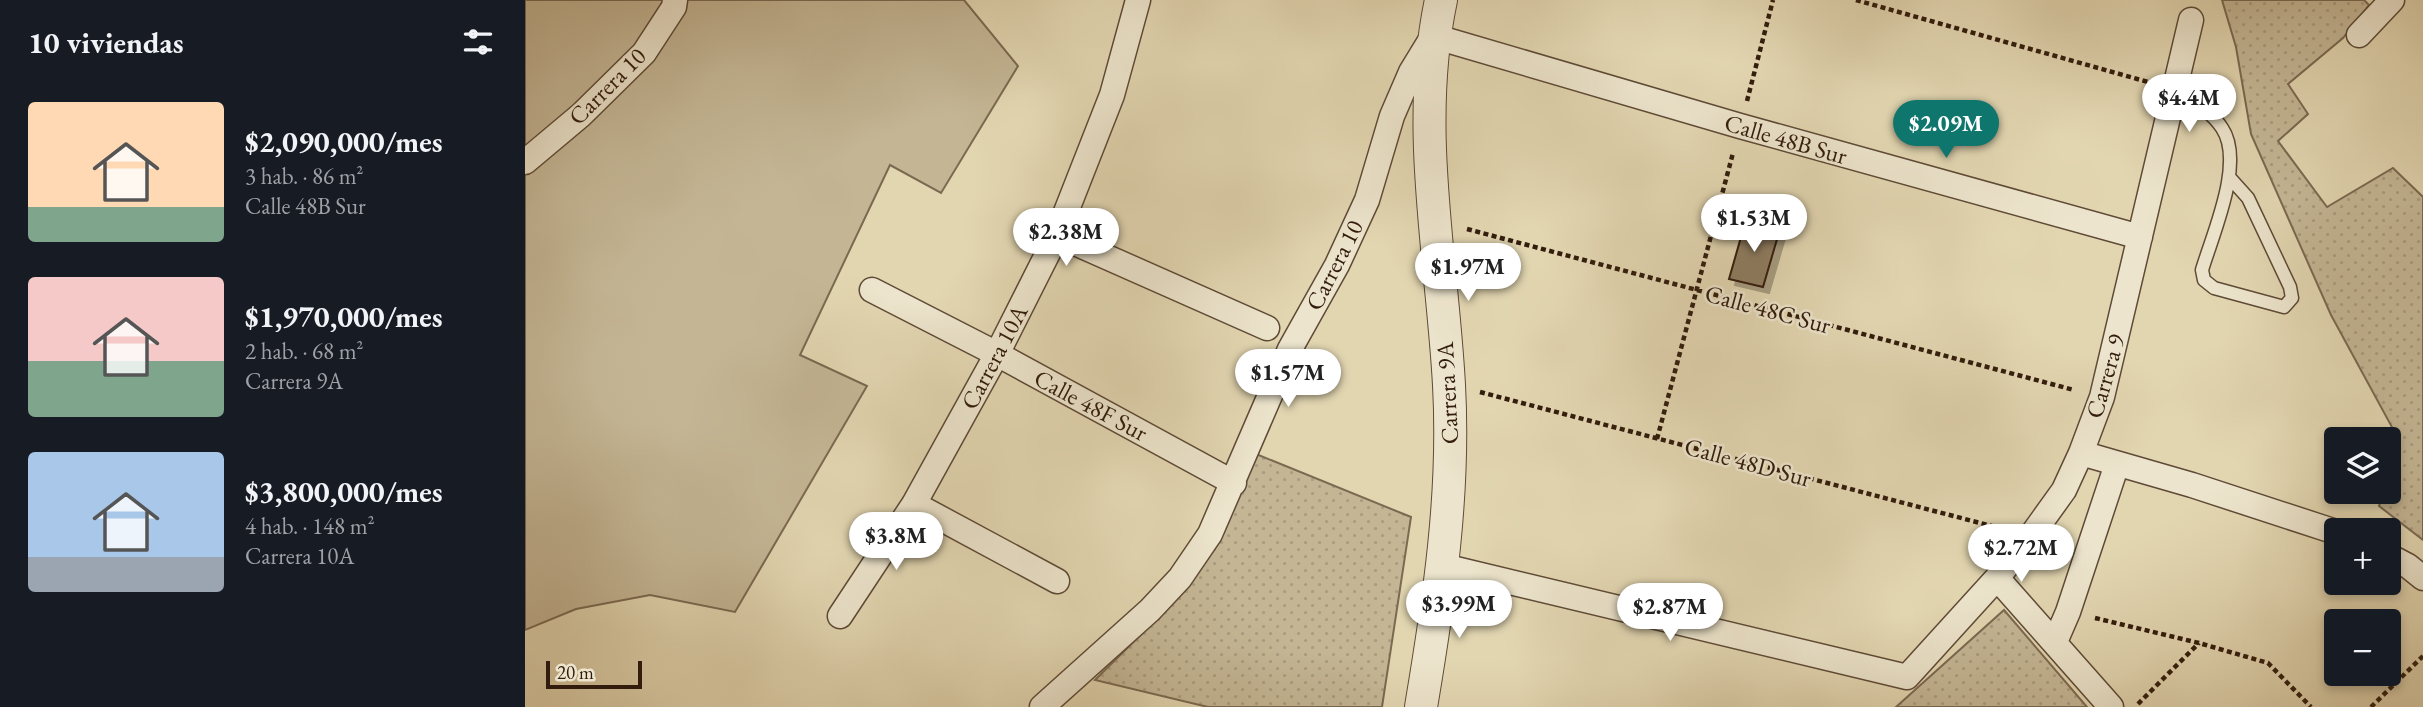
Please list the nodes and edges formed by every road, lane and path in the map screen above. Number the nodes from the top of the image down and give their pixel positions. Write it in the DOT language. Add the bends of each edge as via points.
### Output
graph roads {
  1 [pos="675,0"];
  2 [pos="1138,0"];
  3 [pos="1441,0"];
  4 [pos="1773,0"];
  5 [pos="1856,0"];
  6 [pos="2392,0"];
  7 [pos="2191,20"];
  8 [pos="2359,35"];
  9 [pos="1433,36"];
  10 [pos="2176,90"];
  11 [pos="1740,126"];
  12 [pos="525,162"];
  13 [pos="2229,178"];
  14 [pos="1434,220"];
  15 [pos="1057,235"];
  16 [pos="2140,237"];
  17 [pos="872,289"];
  18 [pos="1697,290"];
  19 [pos="1267,328"];
  20 [pos="997,354"];
  21 [pos="1478,392"];
  22 [pos="2102,397"];
  23 [pos="1657,439"];
  24 [pos="2081,453"];
  25 [pos="2117,464"];
  26 [pos="1234,483"];
  27 [pos="914,504"];
  28 [pos="2324,528"];
  29 [pos="2031,536"];
  30 [pos="2401,562"];
  31 [pos="1443,566"];
  32 [pos="1997,578"];
  33 [pos="2423,578"];
  34 [pos="1056,581"];
  35 [pos="2068,612"];
  36 [pos="841,616"];
  37 [pos="2055,642"];
  38 [pos="2199,643"];
  39 [pos="2423,656"];
  40 [pos="1042,707"];
  41 [pos="1421,707"];
  42 [pos="2111,707"];
  43 [pos="2135,707"];
  44 [pos="2311,707"];
  45 [pos="2371,707"];
  1 -- 12 [label="street, Carrera 10" via="644,53"];
  2 -- 15 [label="street, Carrera 10A" via="1112,95"];
  3 -- 9 [label="street, Carrera 10"];
  4 -- 11 [label="path"];
  5 -- 10 [label="path"];
  6 -- 8 [label="street"];
  7 -- 10 [label="street, Carrera 9"];
  9 -- 11 [label="street, Calle 48B Sur"];
  9 -- 14 [label="street, Carrera 9A" via="1428,113"];
  9 -- 26 [label="street, Carrera 10" via="1392,116 1367,200 1290,349"];
  10 -- 13 [label="lane" via="2223,129 2230,149"];
  10 -- 16 [label="street, Carrera 9"];
  11 -- 16 [label="street, Calle 48B Sur"];
  11 -- 18 [label="path"];
  13 -- 13 [label="lane" via="2248,198 2290,286 2292,298 2284,307 2214,288 2204,280 2202,270"];
  14 -- 18 [label="path, Calle 48C Sur"];
  14 -- 31 [label="street, Carrera 9A" via="1450,412"];
  15 -- 19 [label="street"];
  15 -- 20 [label="street, Carrera 10A"];
  16 -- 22 [label="street, Carrera 9"];
  17 -- 20 [label="street, Calle 48F Sur"];
  18 -- 22 [label="path, Calle 48C Sur"];
  18 -- 23 [label="path"];
  20 -- 26 [label="street, Calle 48F Sur"];
  20 -- 27 [label="street, Carrera 10A"];
  21 -- 23 [label="path, Calle 48D Sur"];
  22 -- 24 [label="street, Carrera 9"];
  23 -- 29 [label="path, Calle 48D Sur"];
  24 -- 25 [label="street"];
  24 -- 29 [label="street, Carrera 9" via="2064,490"];
  25 -- 28 [label="street"];
  25 -- 35 [label="street"];
  26 -- 40 [label="street, Carrera 10" via="1210,534 1181,578"];
  27 -- 34 [label="street"];
  27 -- 36 [label="street, Carrera 10A"];
  29 -- 32 [label="street, Carrera 9"];
  30 -- 33 [label="street"];
  31 -- 32 [label="street, Carrera 9" via="1906,677"];
  31 -- 41 [label="street, Carrera 9A"];
  32 -- 37 [label="street"];
  35 -- 37 [label="street"];
  35 -- 38 [label="path"];
  37 -- 42 [label="street"];
  38 -- 43 [label="path"];
  38 -- 44 [label="path" via="2269,663"];
  39 -- 45 [label="path"];
}
